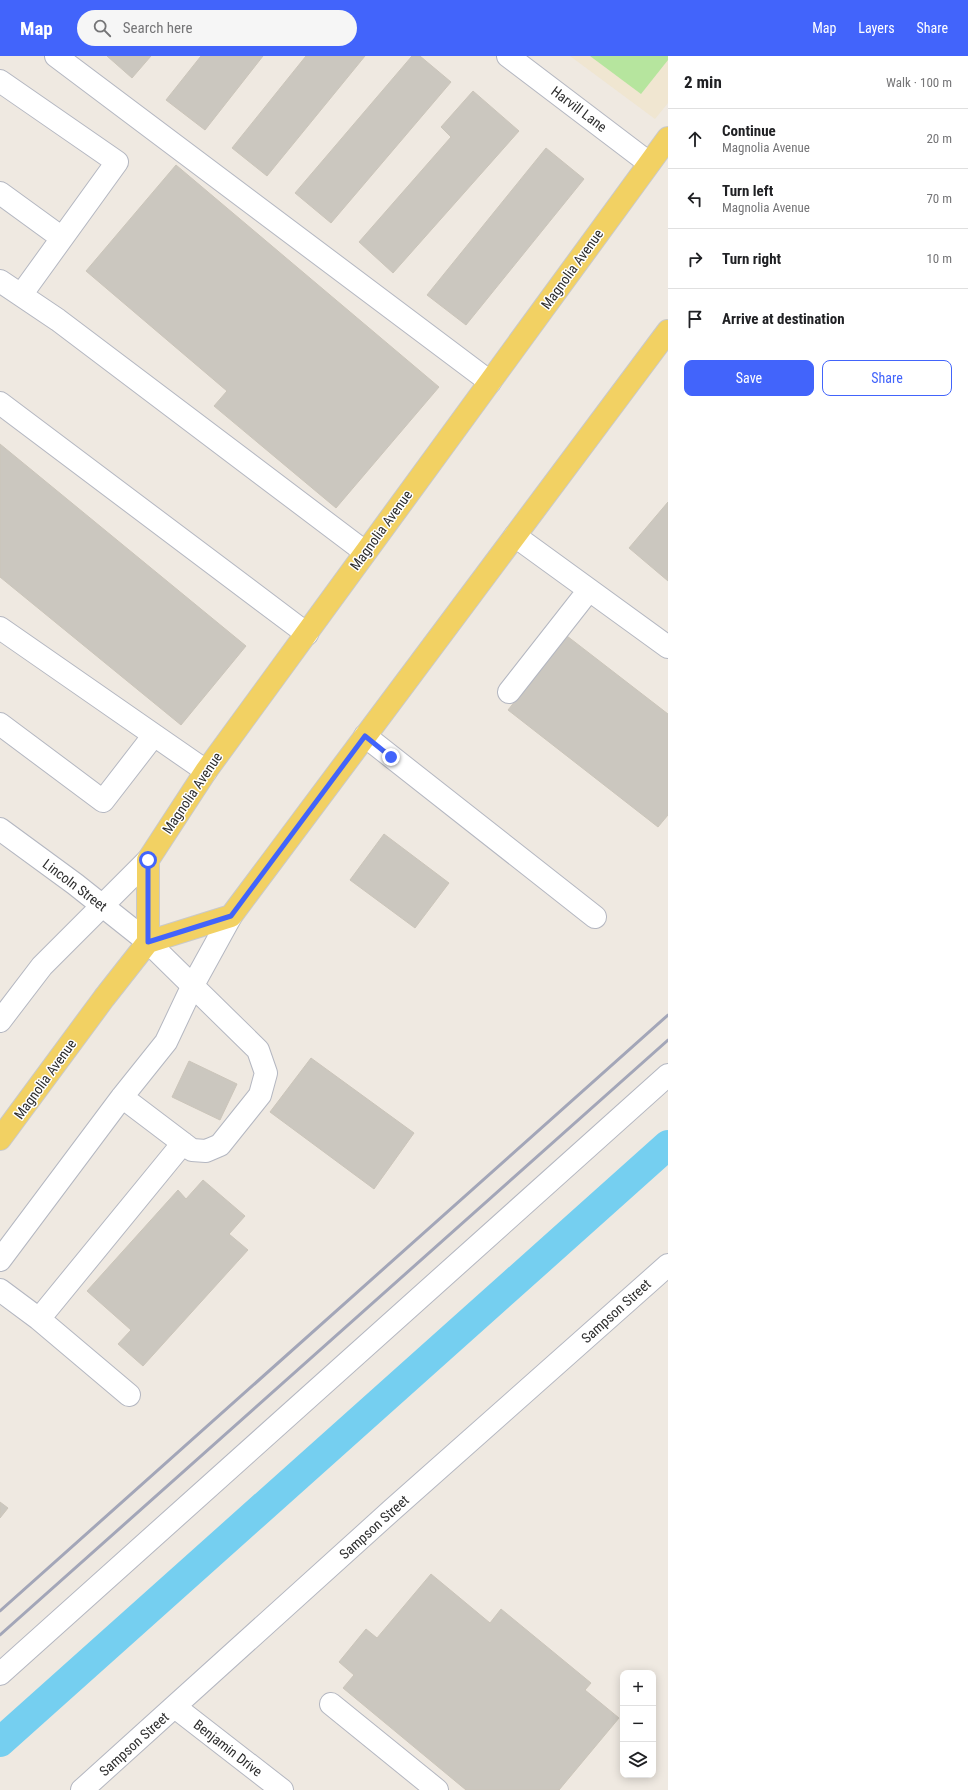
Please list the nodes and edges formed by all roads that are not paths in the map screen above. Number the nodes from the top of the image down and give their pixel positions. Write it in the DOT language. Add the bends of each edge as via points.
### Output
graph roads {
  1 [pos="56,56"];
  2 [pos="508,56"];
  3 [pos="0,81"];
  4 [pos="668,138"];
  5 [pos="650,163"];
  6 [pos="0,193"];
  7 [pos="62,238"];
  8 [pos="0,281"];
  9 [pos="21,295"];
  10 [pos="668,331"];
  11 [pos="490,382"];
  12 [pos="0,403"];
  13 [pos="515,536"];
  14 [pos="365,552"];
  15 [pos="589,590"];
  16 [pos="0,628"];
  17 [pos="307,634"];
  18 [pos="668,647"];
  19 [pos="509,692"];
  20 [pos="0,724"];
  21 [pos="154,735"];
  22 [pos="365,736"];
  23 [pos="206,771"];
  24 [pos="0,829"];
  25 [pos="148,860"];
  26 [pos="102,906"];
  27 [pos="231,916"];
  28 [pos="595,917"];
  29 [pos="148,942"];
  30 [pos="193,985"];
  31 [pos="0,1021"];
  32 [pos="668,1075"];
  33 [pos="122,1097"];
  34 [pos="0,1140"];
  35 [pos="183,1143"];
  36 [pos="0,1260"];
  37 [pos="668,1265"];
  38 [pos="660,1284"];
  39 [pos="0,1290"];
  40 [pos="39,1319"];
  41 [pos="129,1395"];
  42 [pos="0,1674"];
  43 [pos="332,1704"];
  44 [pos="175,1707"];
  45 [pos="82,1790"];
  46 [pos="282,1790"];
  47 [pos="438,1790"];
  1 -- 11 [label="street"];
  2 -- 5 [label="street, Harvill Lane"];
  3 -- 7 [label="street" via="117,162"];
  4 -- 5 [label="main road, Magnolia Avenue"];
  5 -- 11 [label="main road, Magnolia Avenue"];
  6 -- 7 [label="street"];
  7 -- 9 [label="street"];
  8 -- 9 [label="street"];
  9 -- 14 [label="street"];
  10 -- 13 [label="main road"];
  11 -- 14 [label="main road, Magnolia Avenue"];
  12 -- 17 [label="street"];
  13 -- 15 [label="street"];
  13 -- 22 [label="main road"];
  14 -- 17 [label="main road, Magnolia Avenue"];
  15 -- 18 [label="street"];
  15 -- 19 [label="street"];
  16 -- 21 [label="street"];
  17 -- 23 [label="main road, Magnolia Avenue"];
  20 -- 21 [label="street" via="103,801"];
  21 -- 23 [label="street"];
  22 -- 27 [label="main road"];
  22 -- 28 [label="street"];
  23 -- 25 [label="main road, Magnolia Avenue"];
  24 -- 26 [label="street, Lincoln Street"];
  25 -- 26 [label="street"];
  25 -- 29 [label="main road"];
  26 -- 29 [label="street, Lincoln Street"];
  26 -- 31 [label="street" via="42,966"];
  27 -- 29 [label="main road"];
  27 -- 30 [label="street"];
  29 -- 30 [label="street, Lincoln Street"];
  29 -- 34 [label="main road, Magnolia Avenue"];
  30 -- 33 [label="street" via="166,1042"];
  30 -- 35 [label="street, Lincoln Street" via="258,1050 266,1073 260,1095 220,1145 206,1151 192,1150"];
  32 -- 42 [label="street"];
  33 -- 35 [label="street, Lincoln Street"];
  33 -- 36 [label="street"];
  35 -- 40 [label="street"];
  37 -- 38 [label="street, Sampson Street"];
  38 -- 44 [label="street, Sampson Street" via="399,1504"];
  39 -- 40 [label="street"];
  40 -- 41 [label="street"];
  43 -- 47 [label="street"];
  44 -- 45 [label="street, Sampson Street"];
  44 -- 46 [label="street, Benjamin Drive"];
}
